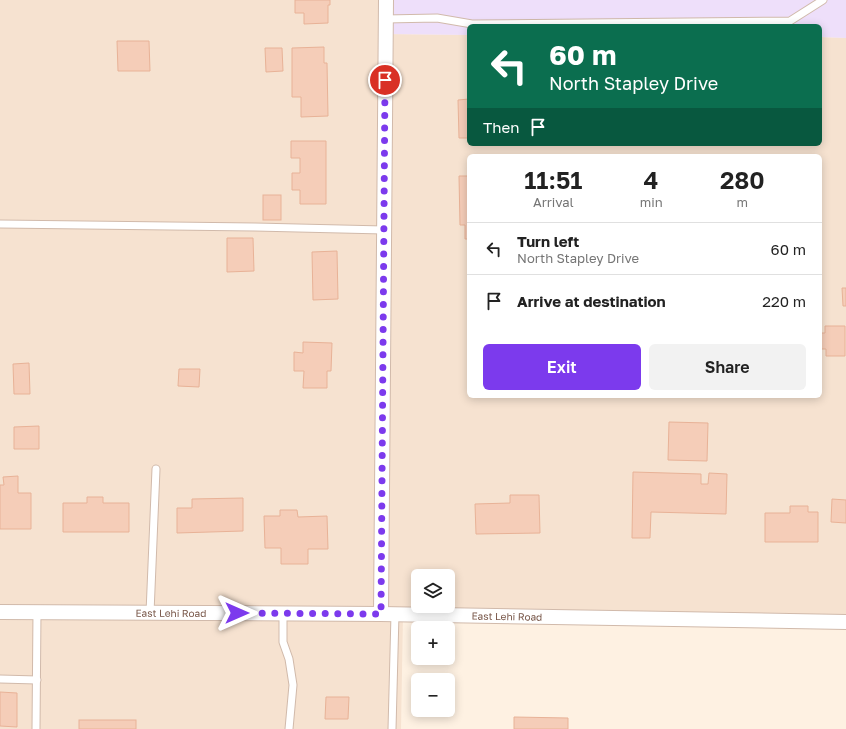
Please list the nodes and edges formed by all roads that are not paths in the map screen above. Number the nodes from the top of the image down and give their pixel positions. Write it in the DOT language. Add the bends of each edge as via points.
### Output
graph roads {
  1 [pos="386,0"];
  2 [pos="823,0"];
  3 [pos="386,19"];
  4 [pos="0,224"];
  5 [pos="384,230"];
  6 [pos="156,469"];
  7 [pos="0,612"];
  8 [pos="36,612"];
  9 [pos="150,613"];
  10 [pos="283,613"];
  11 [pos="388,614"];
  12 [pos="846,622"];
  13 [pos="0,680"];
  14 [pos="37,680"];
  15 [pos="36,729"];
  16 [pos="289,729"];
  17 [pos="392,729"];
  1 -- 3 [label="street"];
  2 -- 3 [label="lane" via="790,21 472,24 437,18"];
  3 -- 5 [label="street"];
  4 -- 5 [label="lane"];
  5 -- 11 [label="street"];
  6 -- 9 [label="lane"];
  7 -- 8 [label="street, East Lehi Road"];
  8 -- 9 [label="street, East Lehi Road"];
  8 -- 14 [label="lane"];
  9 -- 10 [label="street, East Lehi Road"];
  10 -- 11 [label="street, East Lehi Road"];
  10 -- 16 [label="lane" via="283,642 293,685"];
  11 -- 12 [label="street, East Lehi Road"];
  11 -- 17 [label="lane"];
  13 -- 14 [label="lane"];
  14 -- 15 [label="lane"];
}
